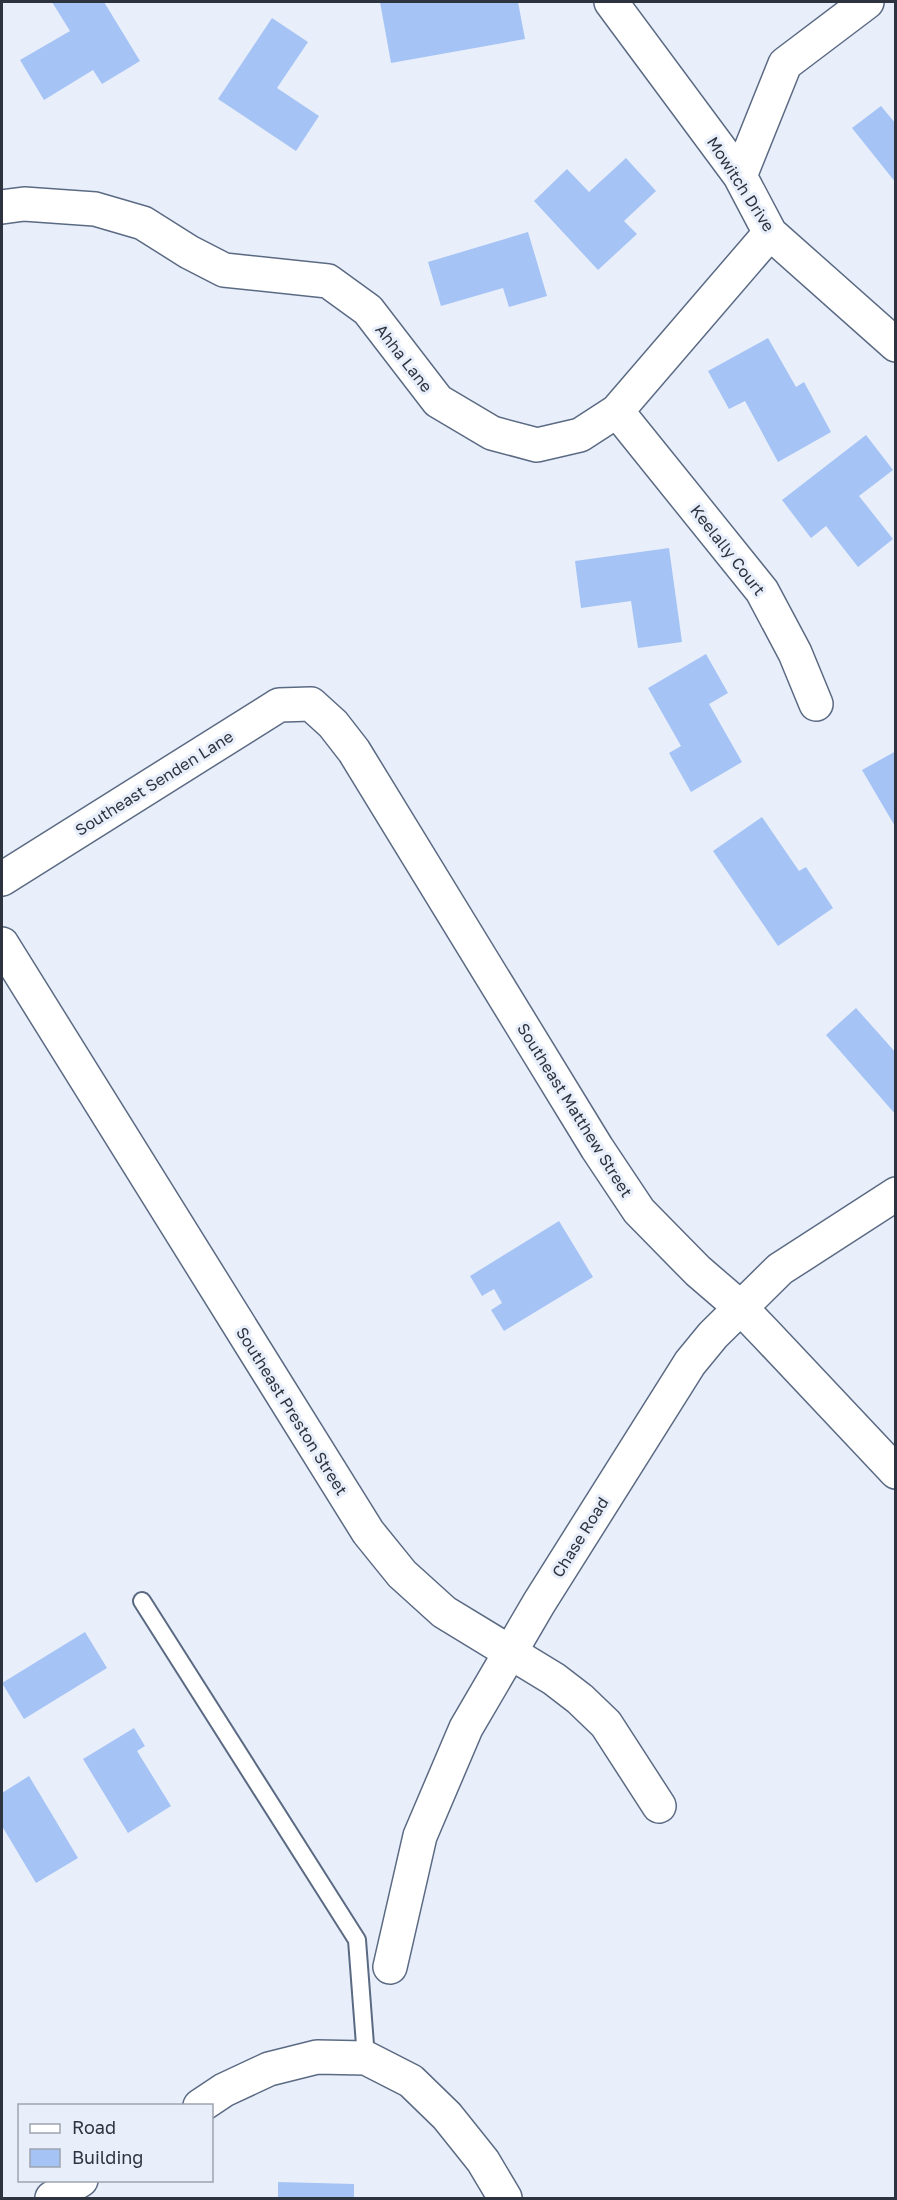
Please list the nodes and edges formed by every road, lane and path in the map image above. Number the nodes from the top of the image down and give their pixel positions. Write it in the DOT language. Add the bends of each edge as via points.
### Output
graph roads {
  1 [pos="611,2"];
  2 [pos="867,2"];
  3 [pos="740,176"];
  4 [pos="2,207"];
  5 [pos="770,233"];
  6 [pos="896,345"];
  7 [pos="617,411"];
  8 [pos="311,704"];
  9 [pos="816,704"];
  10 [pos="2,879"];
  11 [pos="2,944"];
  12 [pos="896,1194"];
  13 [pos="741,1308"];
  14 [pos="896,1472"];
  15 [pos="142,1601"];
  16 [pos="510,1653"];
  17 [pos="659,1806"];
  18 [pos="390,1967"];
  19 [pos="366,2058"];
  20 [pos="203,2104"];
  21 [pos="79,2182"];
  22 [pos="52,2199"];
  23 [pos="506,2199"];
  1 -- 3 [label="street, Mowitch Drive"];
  2 -- 3 [label="street" via="785,64"];
  3 -- 5 [label="street, Mowitch Drive"];
  4 -- 7 [label="street, Ahha Lane" via="24,204 95,209 143,223 224,270 328,281 368,310 438,401 492,433 537,445 580,435"];
  5 -- 6 [label="street, Mowitch Drive"];
  5 -- 7 [label="street, Ahha Lane"];
  7 -- 9 [label="street, Keelally Court" via="762,591 795,653"];
  8 -- 10 [label="street, Southeast Senden Lane" via="279,705"];
  8 -- 13 [label="street, Southeast Matthew Street" via="333,724 354,752 639,1211"];
  11 -- 16 [label="street, Southeast Preston Street" via="368,1532 402,1574 444,1612"];
  12 -- 13 [label="street, Chase Road" via="780,1269"];
  13 -- 14 [label="street, Southeast Matthew Street"];
  13 -- 16 [label="street, Chase Road" via="690,1363"];
  15 -- 19 [label="lane" via="357,1940"];
  16 -- 17 [label="street, Southeast Preston Street" via="554,1679 606,1724"];
  16 -- 18 [label="street, Chase Road" via="466,1728 420,1836"];
  19 -- 20 [label="street" via="317,2057 269,2069"];
  19 -- 23 [label="street" via="411,2081 447,2116 483,2161"];
  21 -- 22 [label="street"];
}
